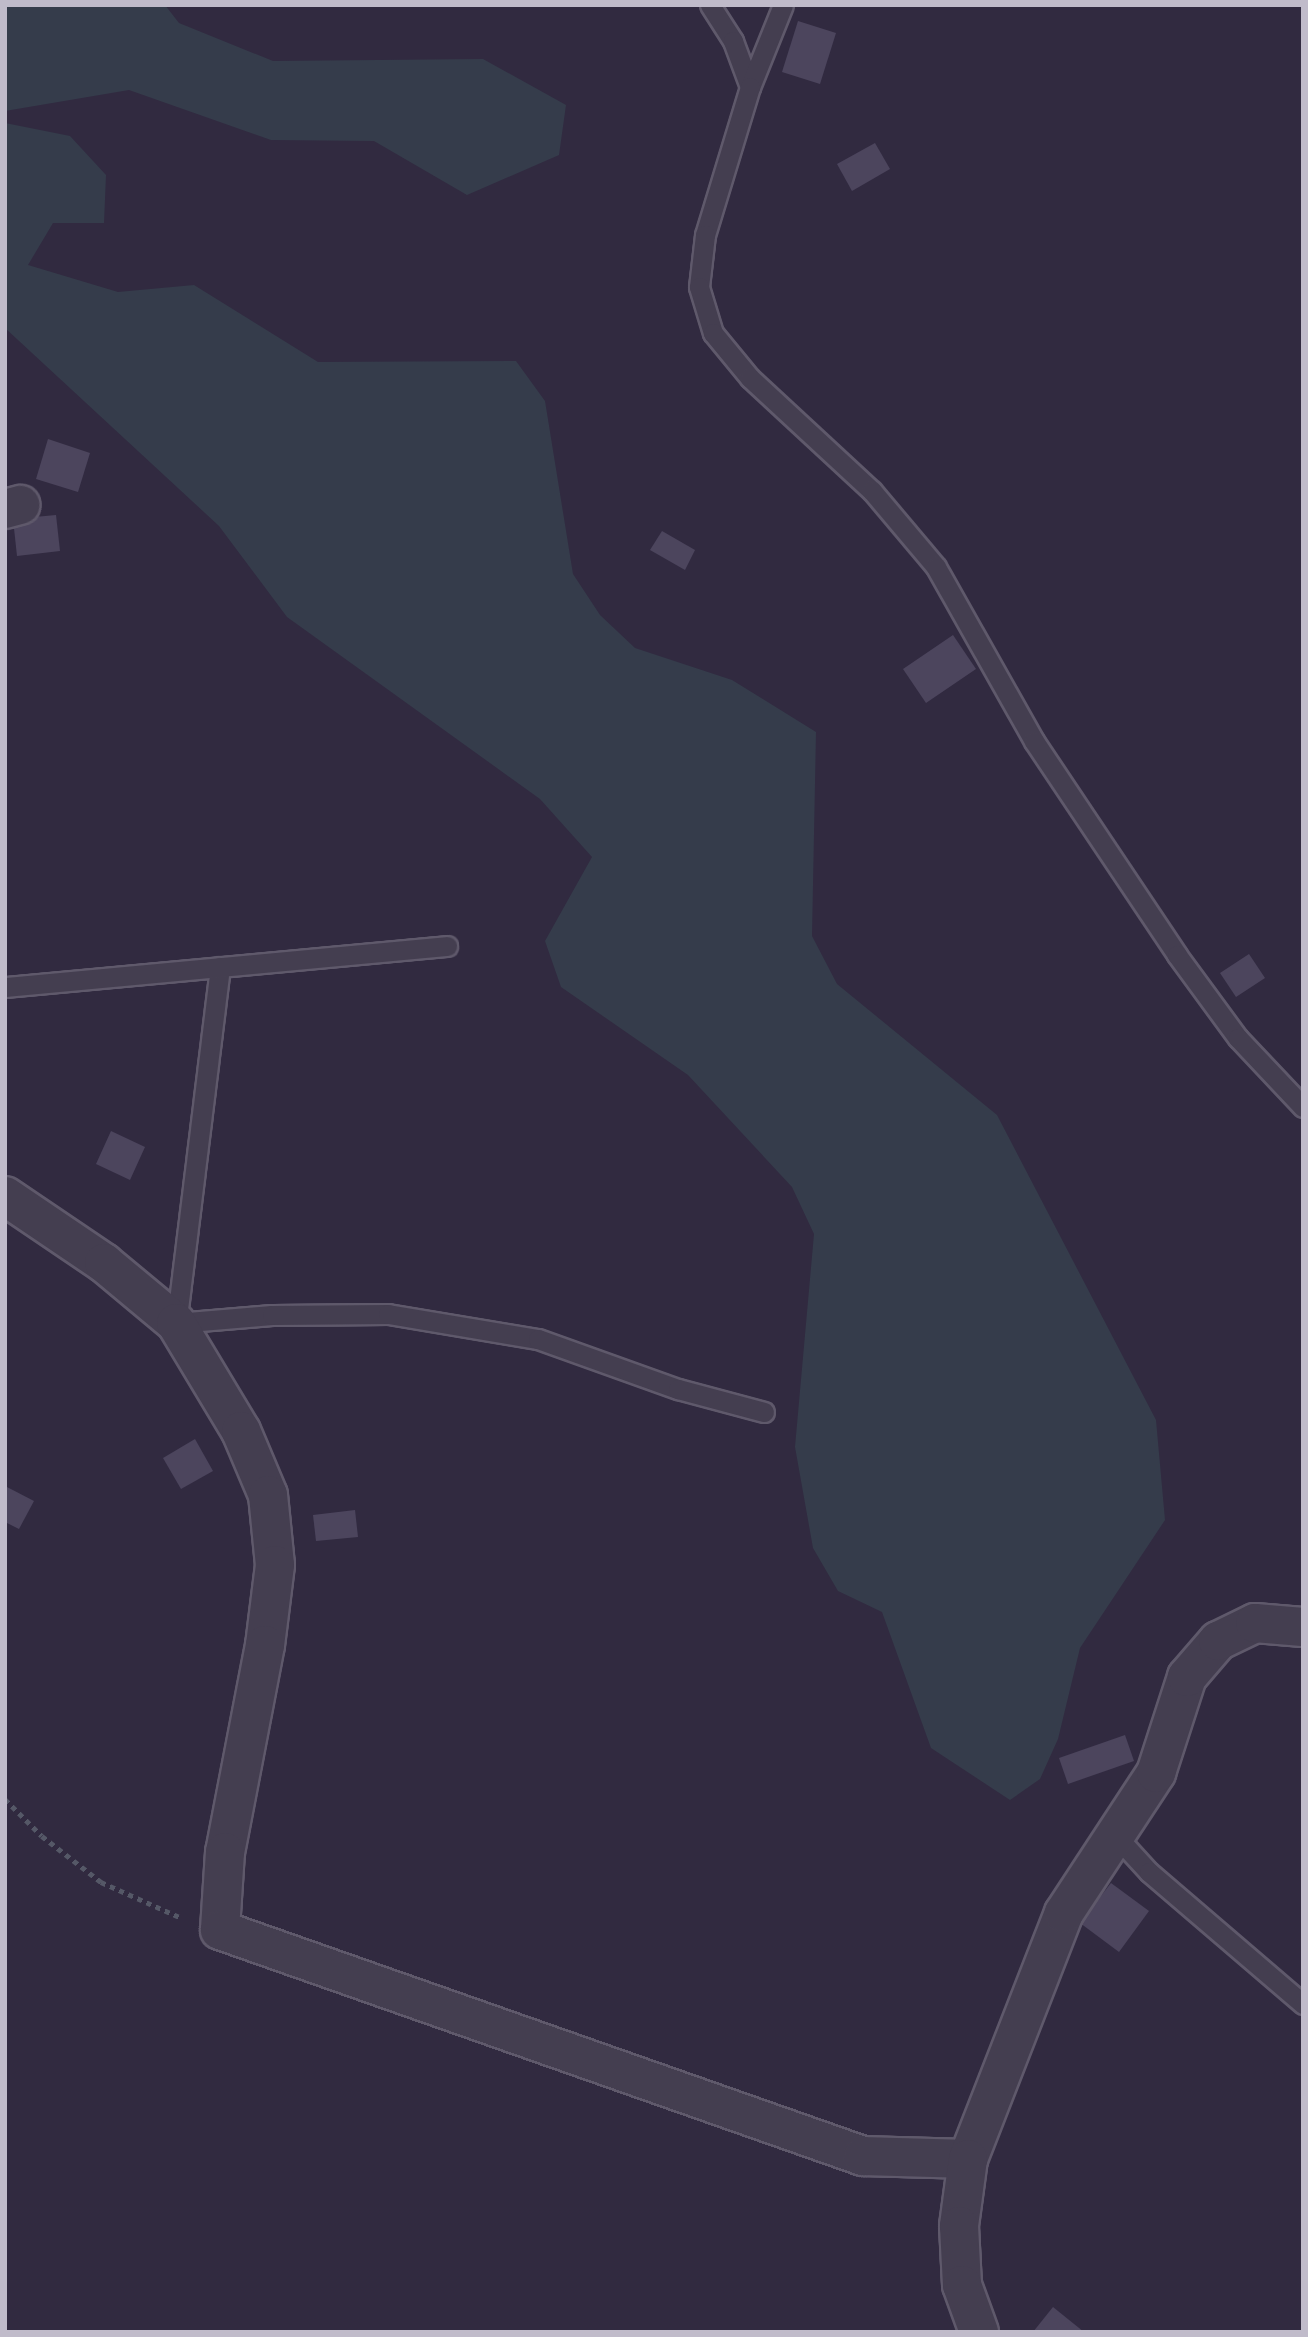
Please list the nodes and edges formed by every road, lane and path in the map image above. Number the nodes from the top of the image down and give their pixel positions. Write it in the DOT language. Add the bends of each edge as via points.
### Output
graph roads {
  1 [pos="710,5"];
  2 [pos="783,5"];
  3 [pos="750,87"];
  4 [pos="447,946"];
  5 [pos="220,967"];
  6 [pos="5,987"];
  7 [pos="1303,1107"];
  8 [pos="5,1196"];
  9 [pos="176,1323"];
  10 [pos="764,1412"];
  11 [pos="1303,1627"];
  12 [pos="5,1799"];
  13 [pos="1116,1836"];
  14 [pos="220,1930"];
  15 [pos="1303,2004"];
  16 [pos="968,2159"];
  17 [pos="979,2332"];
  1 -- 3 [label="lane" via="733,41"];
  2 -- 3 [label="lane"];
  3 -- 7 [label="lane" via="705,235 699,286 713,333 750,378 872,491 936,566 1034,741 1177,955 1238,1038"];
  4 -- 5 [label="lane"];
  5 -- 6 [label="lane"];
  5 -- 9 [label="lane"];
  8 -- 9 [label="street" via="104,1263"];
  9 -- 10 [label="lane" via="272,1315 388,1314 538,1339 678,1389"];
  9 -- 14 [label="street" via="241,1431 268,1495 275,1565 265,1645 225,1852"];
  11 -- 13 [label="street" via="1255,1623 1218,1641 1187,1677 1156,1773"];
  12 -- 14 [label="path" via="42,1836 101,1882 185,1920"];
  13 -- 15 [label="lane" via="1149,1872"];
  13 -- 16 [label="street" via="1064,1913"];
  14 -- 16 [label="street" via="863,2156"];
  16 -- 17 [label="street" via="959,2226 962,2285"];
}
